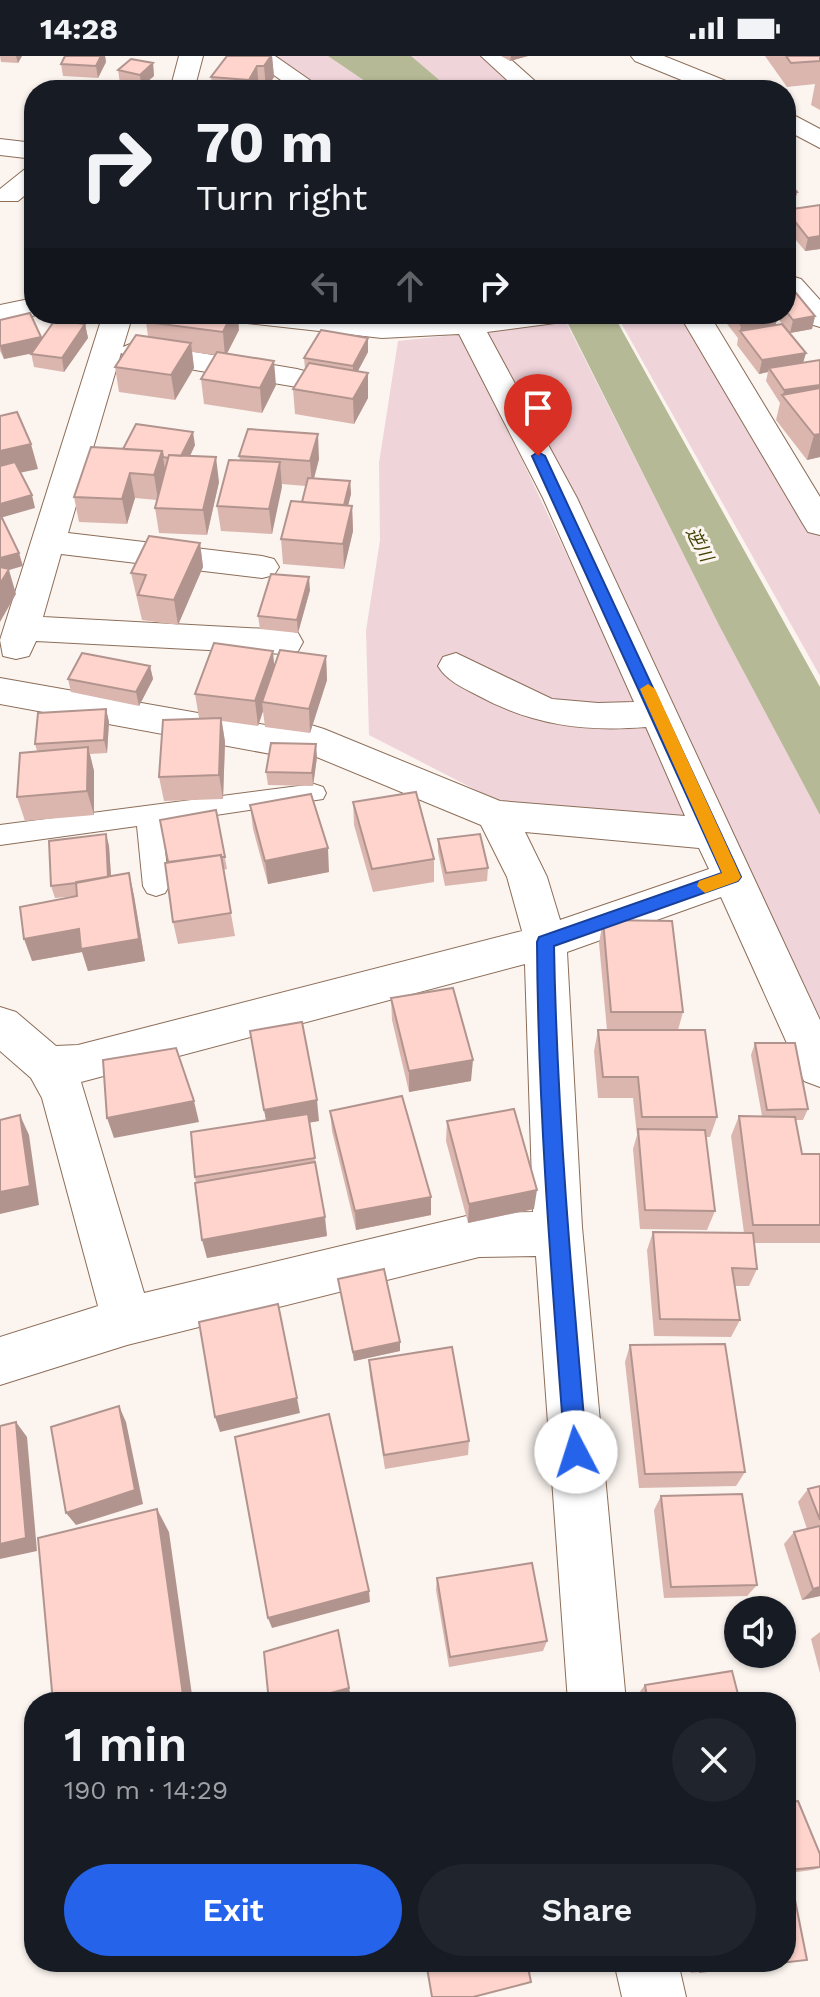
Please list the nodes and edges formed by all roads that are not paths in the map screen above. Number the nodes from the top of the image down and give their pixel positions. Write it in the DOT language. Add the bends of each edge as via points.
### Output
graph roads {
  1 [pos="191,56"];
  2 [pos="259,56"];
  3 [pos="493,56"];
  4 [pos="643,56"];
  5 [pos="185,80"];
  6 [pos="296,80"];
  7 [pos="521,80"];
  8 [pos="702,80"];
  9 [pos="796,125"];
  10 [pos="820,140"];
  11 [pos="0,147"];
  12 [pos="24,150"];
  13 [pos="24,183"];
  14 [pos="9,195"];
  15 [pos="820,280"];
  16 [pos="796,284"];
  17 [pos="796,292"];
  18 [pos="24,309"];
  19 [pos="0,314"];
  20 [pos="820,318"];
  21 [pos="115,324"];
  22 [pos="337,324"];
  23 [pos="424,324"];
  24 [pos="470,324"];
  25 [pos="700,324"];
  26 [pos="108,347"];
  27 [pos="297,378"];
  28 [pos="820,524"];
  29 [pos="48,542"];
  30 [pos="262,567"];
  31 [pos="13,639"];
  32 [pos="285,642"];
  33 [pos="456,666"];
  34 [pos="1,693"];
  35 [pos="659,713"];
  36 [pos="314,793"];
  37 [pos="149,815"];
  38 [pos="496,815"];
  39 [pos="714,834"];
  40 [pos="0,835"];
  41 [pos="732,877"];
  42 [pos="156,886"];
  43 [pos="546,942"];
  44 [pos="1,1019"];
  45 [pos="47,1065"];
  46 [pos="820,1068"];
  47 [pos="558,1233"];
  48 [pos="127,1321"];
  49 [pos="0,1361"];
  50 [pos="596,1692"];
  51 [pos="648,1972"];
  52 [pos="654,1997"];
  1 -- 5 [label="street"];
  2 -- 6 [label="street"];
  3 -- 7 [label="street"];
  4 -- 8 [label="street"];
  9 -- 10 [label="street"];
  11 -- 12 [label="street"];
  13 -- 14 [label="street"];
  15 -- 16 [label="street"];
  17 -- 20 [label="street"];
  18 -- 19 [label="street"];
  21 -- 26 [label="street"];
  22 -- 23 [label="street" via="382,329"];
  24 -- 35 [label="street" via="560,498"];
  25 -- 28 [label="street"];
  26 -- 27 [label="street"];
  26 -- 29 [label="street"];
  29 -- 30 [label="street"];
  29 -- 31 [label="street"];
  31 -- 32 [label="street"];
  31 -- 34 [label="street"];
  33 -- 35 [label="street" via="509,700 551,715"];
  34 -- 38 [label="street" via="271,740 311,739"];
  35 -- 39 [label="street"];
  36 -- 37 [label="lane"];
  37 -- 40 [label="lane"];
  37 -- 42 [label="lane"];
  38 -- 39 [label="street"];
  38 -- 43 [label="street" via="527,877"];
  39 -- 41 [label="street"];
  41 -- 43 [label="street"];
  41 -- 46 [label="street"];
  43 -- 45 [label="street" via="78,1064"];
  43 -- 47 [label="street"];
  44 -- 45 [label="street"];
  45 -- 48 [label="street" via="64,1095"];
  47 -- 48 [label="street" via="479,1235"];
  47 -- 50 [label="street"];
  48 -- 49 [label="street"];
  51 -- 52 [label="street"];
}
